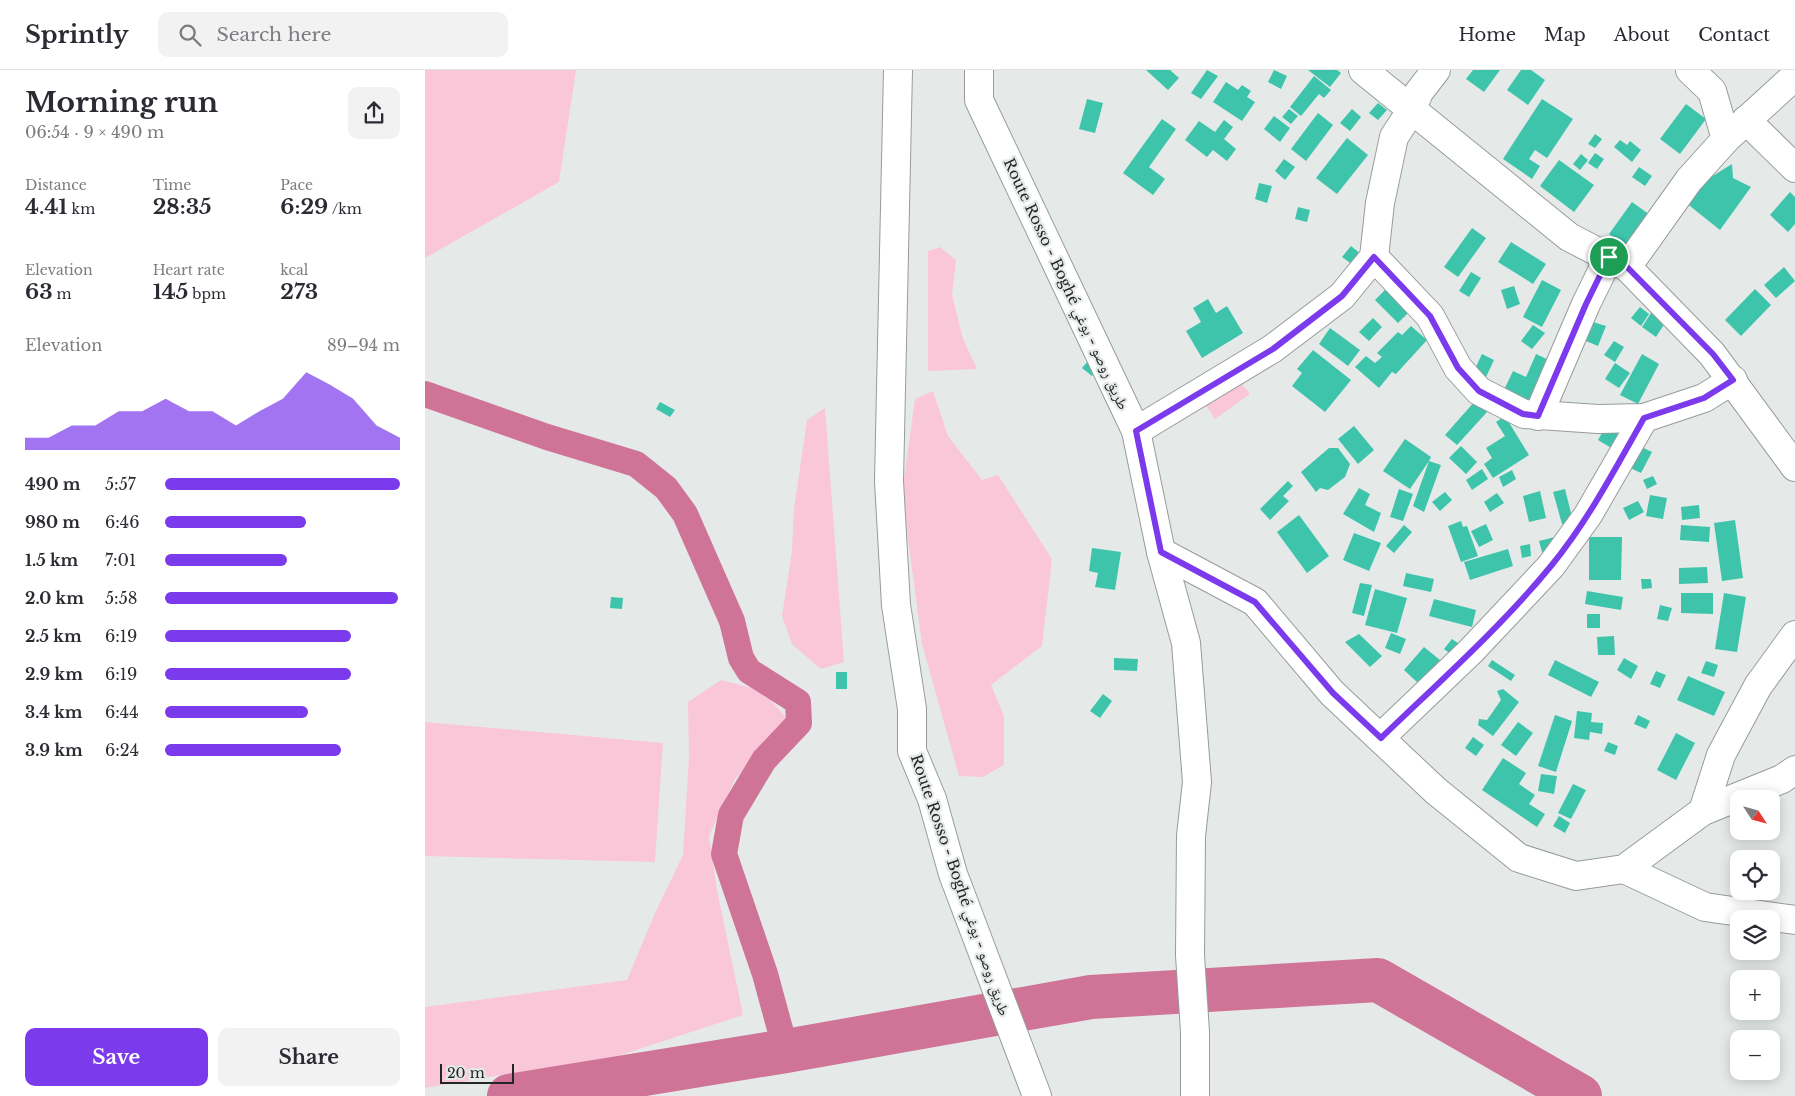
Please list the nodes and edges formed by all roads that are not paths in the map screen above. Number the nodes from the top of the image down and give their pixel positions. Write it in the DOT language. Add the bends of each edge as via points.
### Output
graph roads {
  1 [pos="899,70"];
  2 [pos="979,70"];
  3 [pos="1363,70"];
  4 [pos="1436,70"];
  5 [pos="1690,70"];
  6 [pos="1795,76"];
  7 [pos="1411,111"];
  8 [pos="1746,120"];
  9 [pos="1726,139"];
  10 [pos="1795,168"];
  11 [pos="1374,257"];
  12 [pos="1618,262"];
  13 [pos="1733,380"];
  14 [pos="1538,416"];
  15 [pos="1644,418"];
  16 [pos="1136,431"];
  17 [pos="1795,467"];
  18 [pos="1161,552"];
  19 [pos="1795,635"];
  20 [pos="1381,738"];
  21 [pos="1795,770"];
  22 [pos="1703,811"];
  23 [pos="1624,869"];
  24 [pos="1795,920"];
  25 [pos="1037,1096"];
  26 [pos="1195,1096"];
  1 -- 25 [label="main road, Route Rosso - Boghé طريق روصو - بوغي" via="889,482 896,605 912,709 912,751 932,799 953,874"];
  2 -- 16 [label="main road, Route Rosso - Boghé طريق روصو - بوغي" via="979,100"];
  3 -- 7 [label="main road"];
  4 -- 7 [label="main road" via="1419,92"];
  5 -- 9 [label="main road" via="1712,90"];
  6 -- 8 [label="main road"];
  7 -- 11 [label="main road" via="1394,137 1380,203"];
  7 -- 12 [label="main road" via="1569,237"];
  8 -- 9 [label="main road"];
  8 -- 10 [label="main road"];
  9 -- 12 [label="main road"];
  11 -- 14 [label="main road" via="1430,316 1458,368 1479,391 1523,414"];
  11 -- 16 [label="main road" via="1342,296 1273,349"];
  12 -- 13 [label="main road" via="1713,354"];
  12 -- 14 [label="main road" via="1586,304"];
  13 -- 15 [label="main road" via="1704,398"];
  13 -- 17 [label="main road"];
  14 -- 15 [label="main road" via="1598,420"];
  15 -- 20 [label="main road" via="1588,515 1551,566 1471,651"];
  16 -- 18 [label="main road, Route Rosso - Boghé طريق روصو - بوغي"];
  18 -- 20 [label="main road" via="1255,602 1333,693"];
  18 -- 26 [label="main road, Route Rosso - Boghé طريق روصو - بوغي" via="1186,643 1197,782 1191,836 1190,955"];
  19 -- 22 [label="main road" via="1758,686 1721,755"];
  20 -- 23 [label="main road" via="1437,791 1519,858 1576,876"];
  21 -- 22 [label="main road" via="1781,779"];
  22 -- 23 [label="main road"];
  23 -- 24 [label="main road" via="1705,907"];
}
